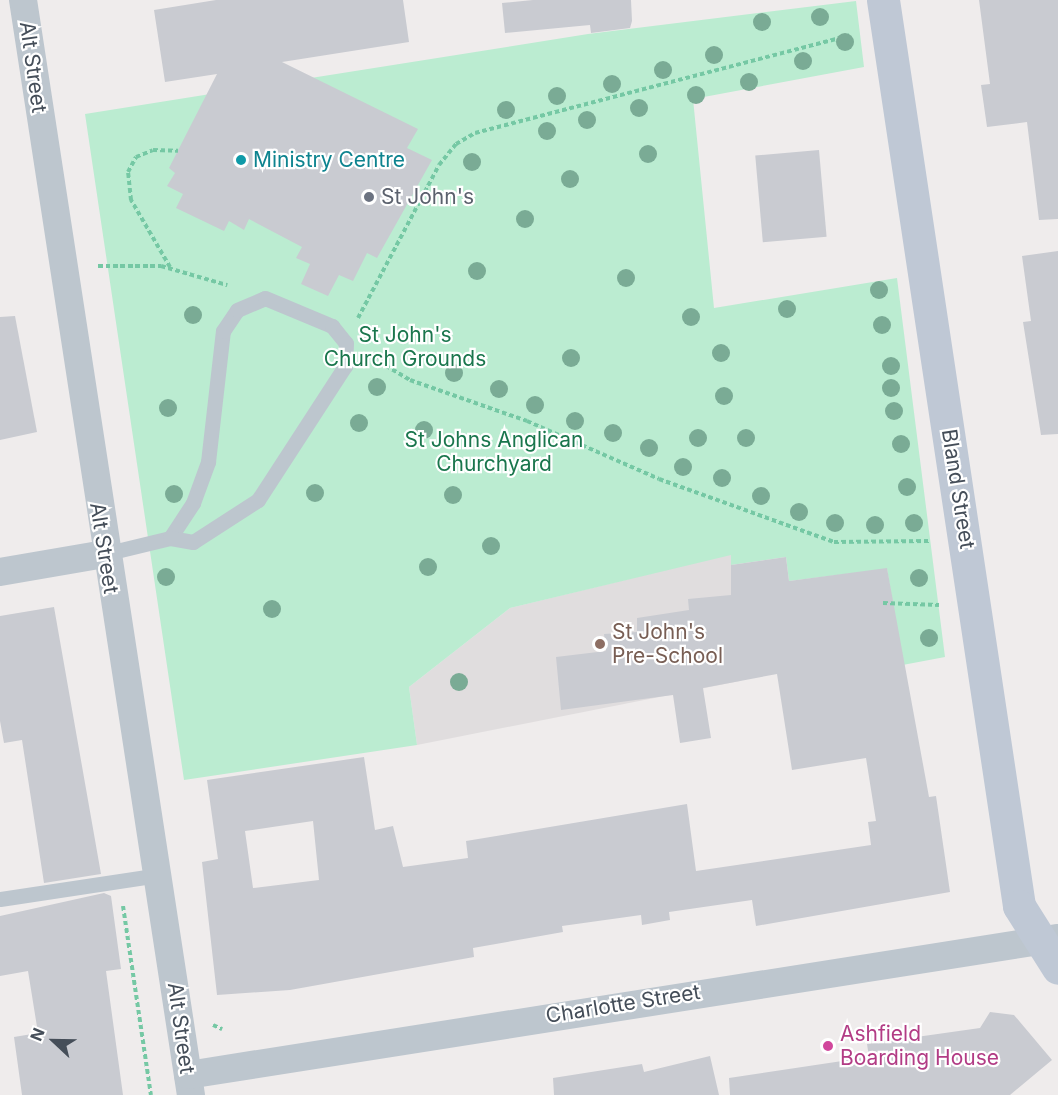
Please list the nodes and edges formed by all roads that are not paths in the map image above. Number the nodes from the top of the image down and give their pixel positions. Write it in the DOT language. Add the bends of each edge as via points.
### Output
graph roads {
  1 [pos="23,0"];
  2 [pos="883,0"];
  3 [pos="170,538"];
  4 [pos="104,554"];
  5 [pos="0,572"];
  6 [pos="158,876"];
  7 [pos="0,899"];
  8 [pos="1049,939"];
  9 [pos="1058,968"];
  10 [pos="189,1085"];
  1 -- 4 [label="street, Alt Street"];
  2 -- 8 [label="street, Bland Street" via="1019,906"];
  3 -- 3 [label="lane" via="193,503 208,462 223,332 237,310 265,298 332,326 346,343 345,366 258,500 193,542"];
  3 -- 4 [label="lane"];
  4 -- 5 [label="street"];
  4 -- 6 [label="street, Alt Street"];
  6 -- 7 [label="lane"];
  6 -- 10 [label="street, Alt Street"];
  8 -- 9 [label="street, Bland Street"];
  8 -- 10 [label="street, Charlotte Street"];
}
